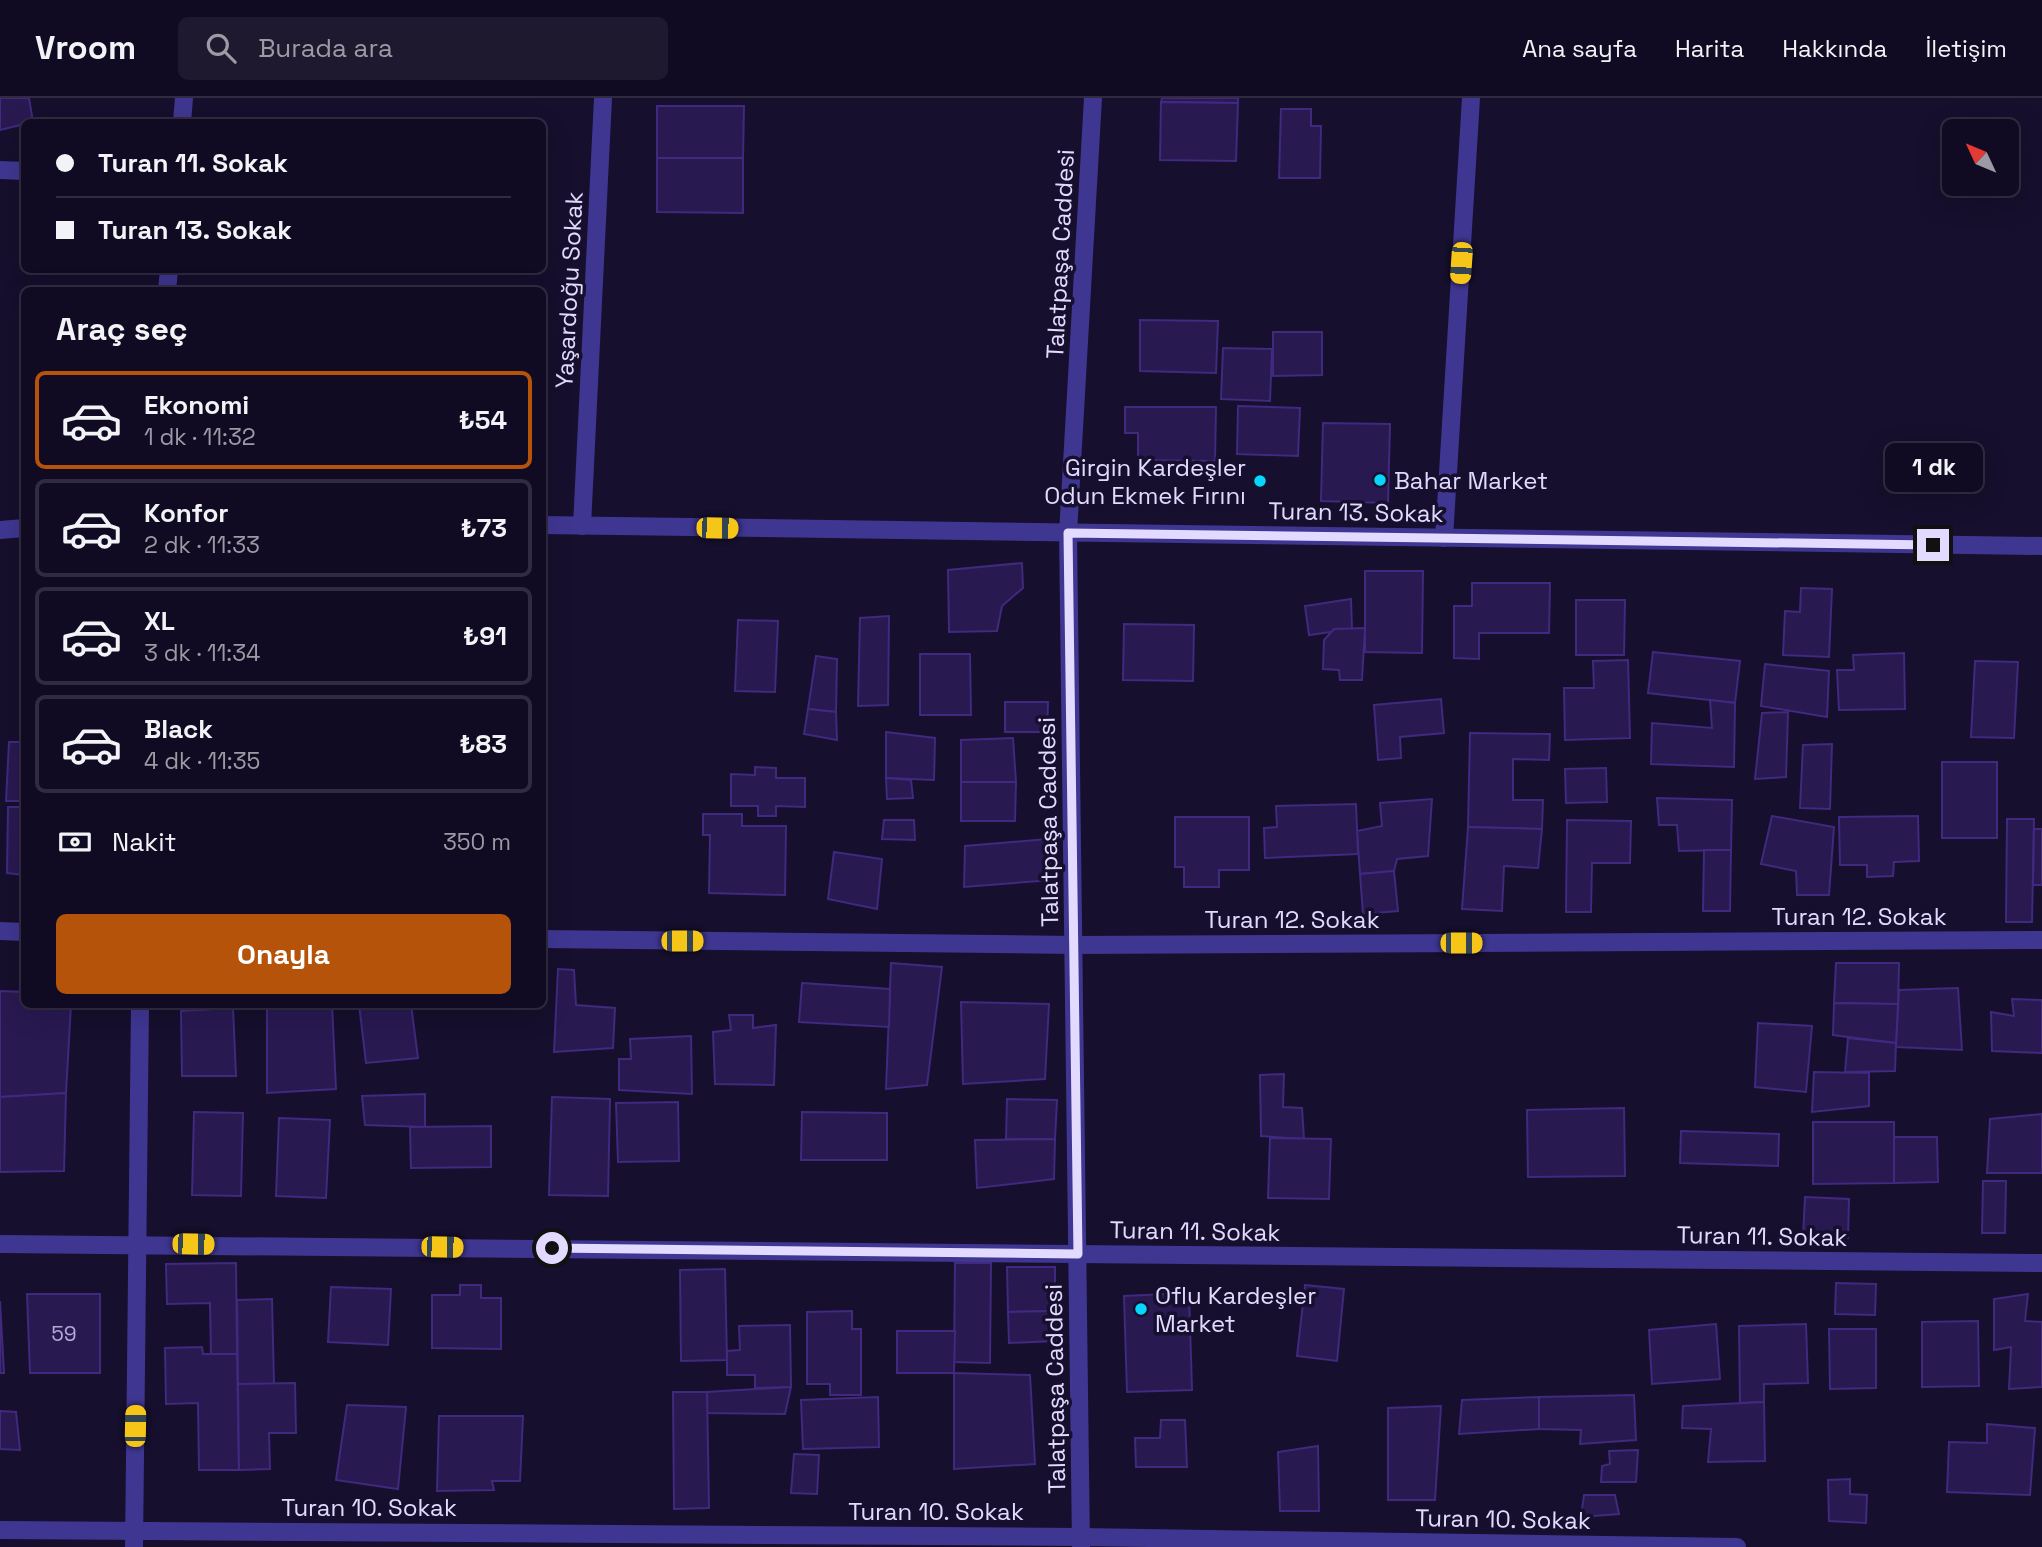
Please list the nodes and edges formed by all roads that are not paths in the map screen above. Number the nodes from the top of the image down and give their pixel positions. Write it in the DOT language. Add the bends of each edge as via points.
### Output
graph roads {
  1 [pos="184,98"];
  2 [pos="603,98"];
  3 [pos="1093,98"];
  4 [pos="1471,98"];
  5 [pos="182,119"];
  6 [pos="0,170"];
  7 [pos="21,171"];
  8 [pos="546,525"];
  9 [pos="582,526"];
  10 [pos="21,528"];
  11 [pos="0,530"];
  12 [pos="1068,533"];
  13 [pos="1444,538"];
  14 [pos="2042,547"];
  15 [pos="0,931"];
  16 [pos="21,932"];
  17 [pos="546,939"];
  18 [pos="2042,940"];
  19 [pos="1074,945"];
  20 [pos="140,1008"];
  21 [pos="0,1244"];
  22 [pos="138,1244"];
  23 [pos="1078,1254"];
  24 [pos="2042,1264"];
  25 [pos="0,1530"];
  26 [pos="134,1538"];
  27 [pos="1081,1542"];
  28 [pos="1737,1547"];
  1 -- 5 [label="street"];
  2 -- 9 [label="street, Yaşardoğu Sokak"];
  3 -- 12 [label="street, Talatpaşa Caddesi"];
  4 -- 13 [label="street"];
  6 -- 7 [label="street"];
  8 -- 9 [label="street, Turan 13. Sokak"];
  9 -- 12 [label="street, Turan 13. Sokak"];
  10 -- 11 [label="street"];
  12 -- 13 [label="street, Turan 13. Sokak"];
  12 -- 19 [label="street, Talatpaşa Caddesi"];
  13 -- 14 [label="street, Turan 13. Sokak"];
  15 -- 16 [label="street"];
  17 -- 19 [label="street, Turan 12. Sokak"];
  18 -- 19 [label="street, Turan 12. Sokak"];
  19 -- 23 [label="street, Talatpaşa Caddesi"];
  20 -- 22 [label="street"];
  21 -- 22 [label="street, Turan 11. Sokak"];
  22 -- 23 [label="street, Turan 11. Sokak"];
  22 -- 26 [label="street"];
  23 -- 24 [label="street, Turan 11. Sokak"];
  23 -- 27 [label="street, Talatpaşa Caddesi"];
  25 -- 26 [label="street, Turan 10. Sokak"];
  26 -- 27 [label="street, Turan 10. Sokak"];
  27 -- 28 [label="street, Turan 10. Sokak"];
}
